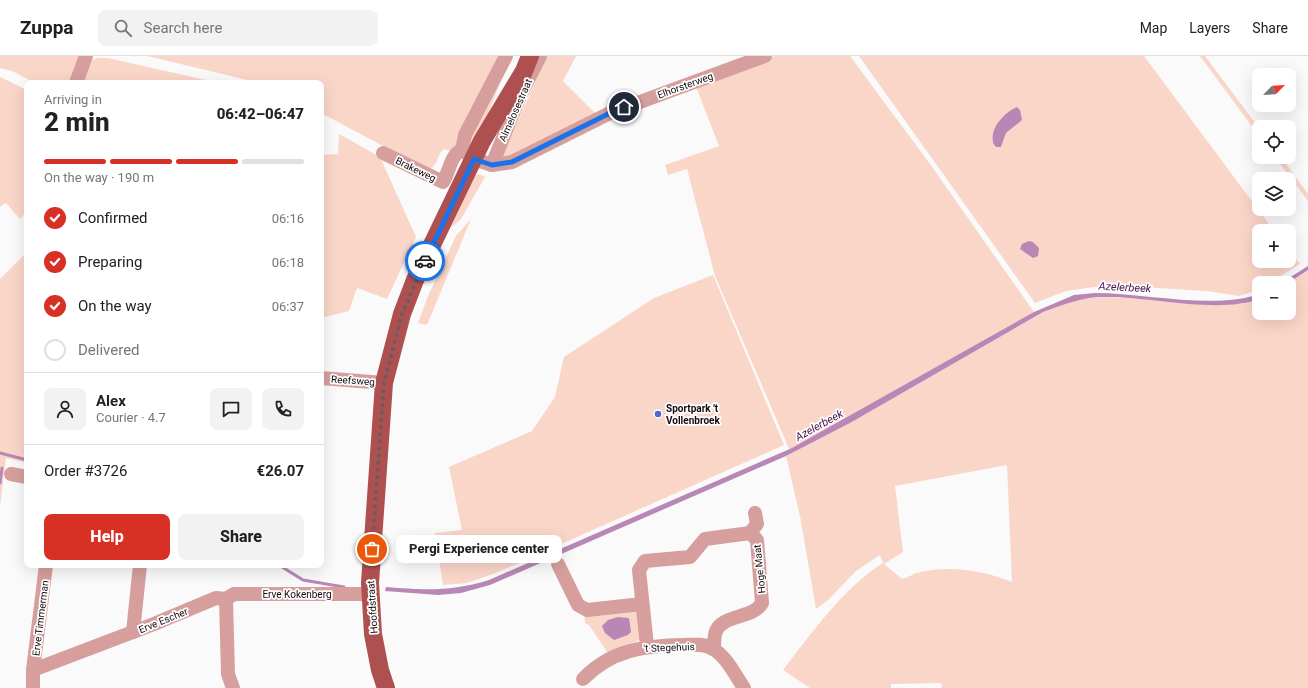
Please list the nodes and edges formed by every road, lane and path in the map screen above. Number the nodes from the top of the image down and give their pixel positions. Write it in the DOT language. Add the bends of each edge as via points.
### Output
graph roads {
  1 [pos="86,56"];
  2 [pos="506,56"];
  3 [pos="522,56"];
  4 [pos="530,56"];
  5 [pos="540,56"];
  6 [pos="766,56"];
  7 [pos="77,80"];
  8 [pos="482,142"];
  9 [pos="383,153"];
  10 [pos="468,154"];
  11 [pos="492,165"];
  12 [pos="324,378"];
  13 [pos="384,383"];
  14 [pos="11,474"];
  15 [pos="24,476"];
  16 [pos="755,513"];
  17 [pos="750,534"];
  18 [pos="558,564"];
  19 [pos="46,568"];
  20 [pos="140,568"];
  21 [pos="370,594"];
  22 [pos="226,599"];
  23 [pos="642,604"];
  24 [pos="133,632"];
  25 [pos="646,646"];
  26 [pos="714,650"];
  27 [pos="33,670"];
  28 [pos="583,679"];
  29 [pos="33,688"];
  30 [pos="233,688"];
  31 [pos="386,688"];
  32 [pos="744,688"];
  1 -- 7 [label="street"];
  2 -- 10 [label="street" via="465,136"];
  3 -- 8 [label="main road, Almelosestraat" via="495,100"];
  4 -- 8 [label="main road, Almelosestraat" via="524,71"];
  5 -- 11 [label="street, Almelosestraat" via="520,96"];
  6 -- 11 [label="street, Elhorsterweg" via="610,113 525,156 506,164"];
  8 -- 10 [label="main road, Almelosestraat"];
  9 -- 10 [label="street, Brakeweg" via="443,182 456,153"];
  10 -- 11 [label="street, Elhorsterweg"];
  10 -- 13 [label="main road, Hoofdstraat" via="402,314"];
  12 -- 13 [label="street, Reefsweg"];
  13 -- 21 [label="main road, Hoofdstraat"];
  14 -- 15 [label="street"];
  16 -- 17 [label="street, Hoge Maat" via="757,524"];
  17 -- 23 [label="street, Hoge Maat" via="705,539 690,557 645,562 639,570"];
  17 -- 26 [label="street, Hoge Maat" via="757,540 762,603 758,610 720,624 716,632"];
  18 -- 23 [label="street" via="578,605 582,608 587,610"];
  19 -- 27 [label="street, Erve Timmerman"];
  20 -- 24 [label="street"];
  21 -- 22 [label="street, Erve Kokenberg" via="234,594"];
  21 -- 31 [label="main road, Hoofdstraat" via="373,634"];
  22 -- 24 [label="street, Erve Escher" via="216,598"];
  22 -- 30 [label="street" via="228,674"];
  23 -- 25 [label="street, Hoge Maat"];
  24 -- 27 [label="street, Erve Escher"];
  25 -- 26 [label="street, 't Stegehuis" via="706,646"];
  25 -- 28 [label="street, 't Stegehuis" via="619,655 594,669"];
  26 -- 32 [label="street" via="724,659"];
  27 -- 29 [label="street"];
}
